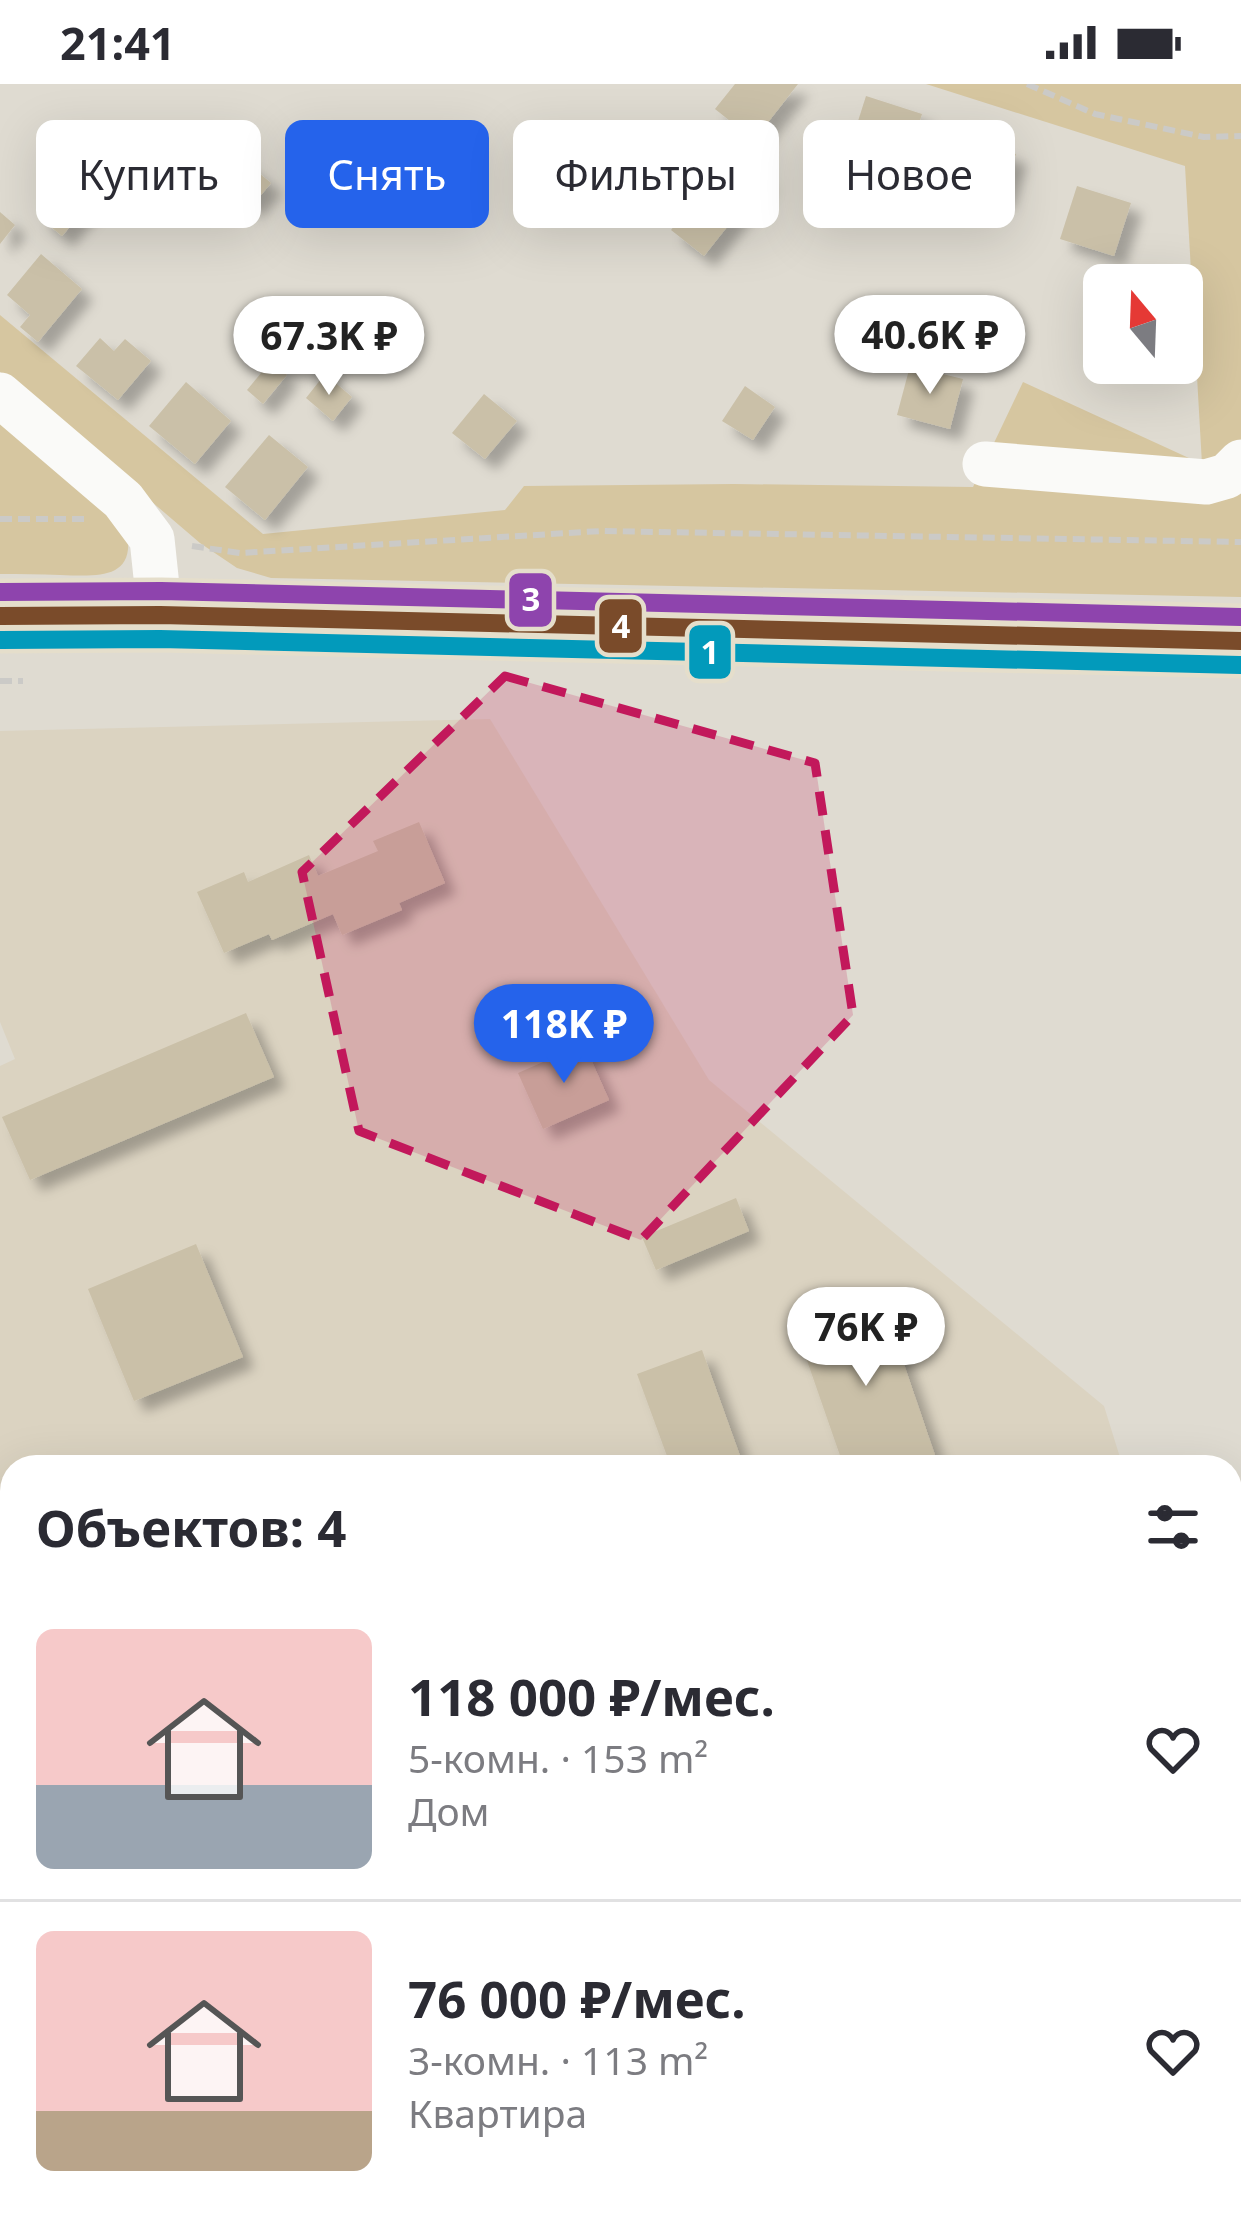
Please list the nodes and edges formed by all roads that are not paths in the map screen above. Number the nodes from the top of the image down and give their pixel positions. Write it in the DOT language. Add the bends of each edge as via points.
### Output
graph roads {
  1 [pos="0,395"];
  2 [pos="1241,462"];
  3 [pos="985,464"];
  4 [pos="160,615"];
  5 [pos="0,616"];
  6 [pos="1241,641"];
  1 -- 4 [label="street" via="123,500 152,539"];
  2 -- 3 [label="street" via="1206,482"];
  4 -- 5 [label="main road"];
  4 -- 6 [label="main road"];
}
